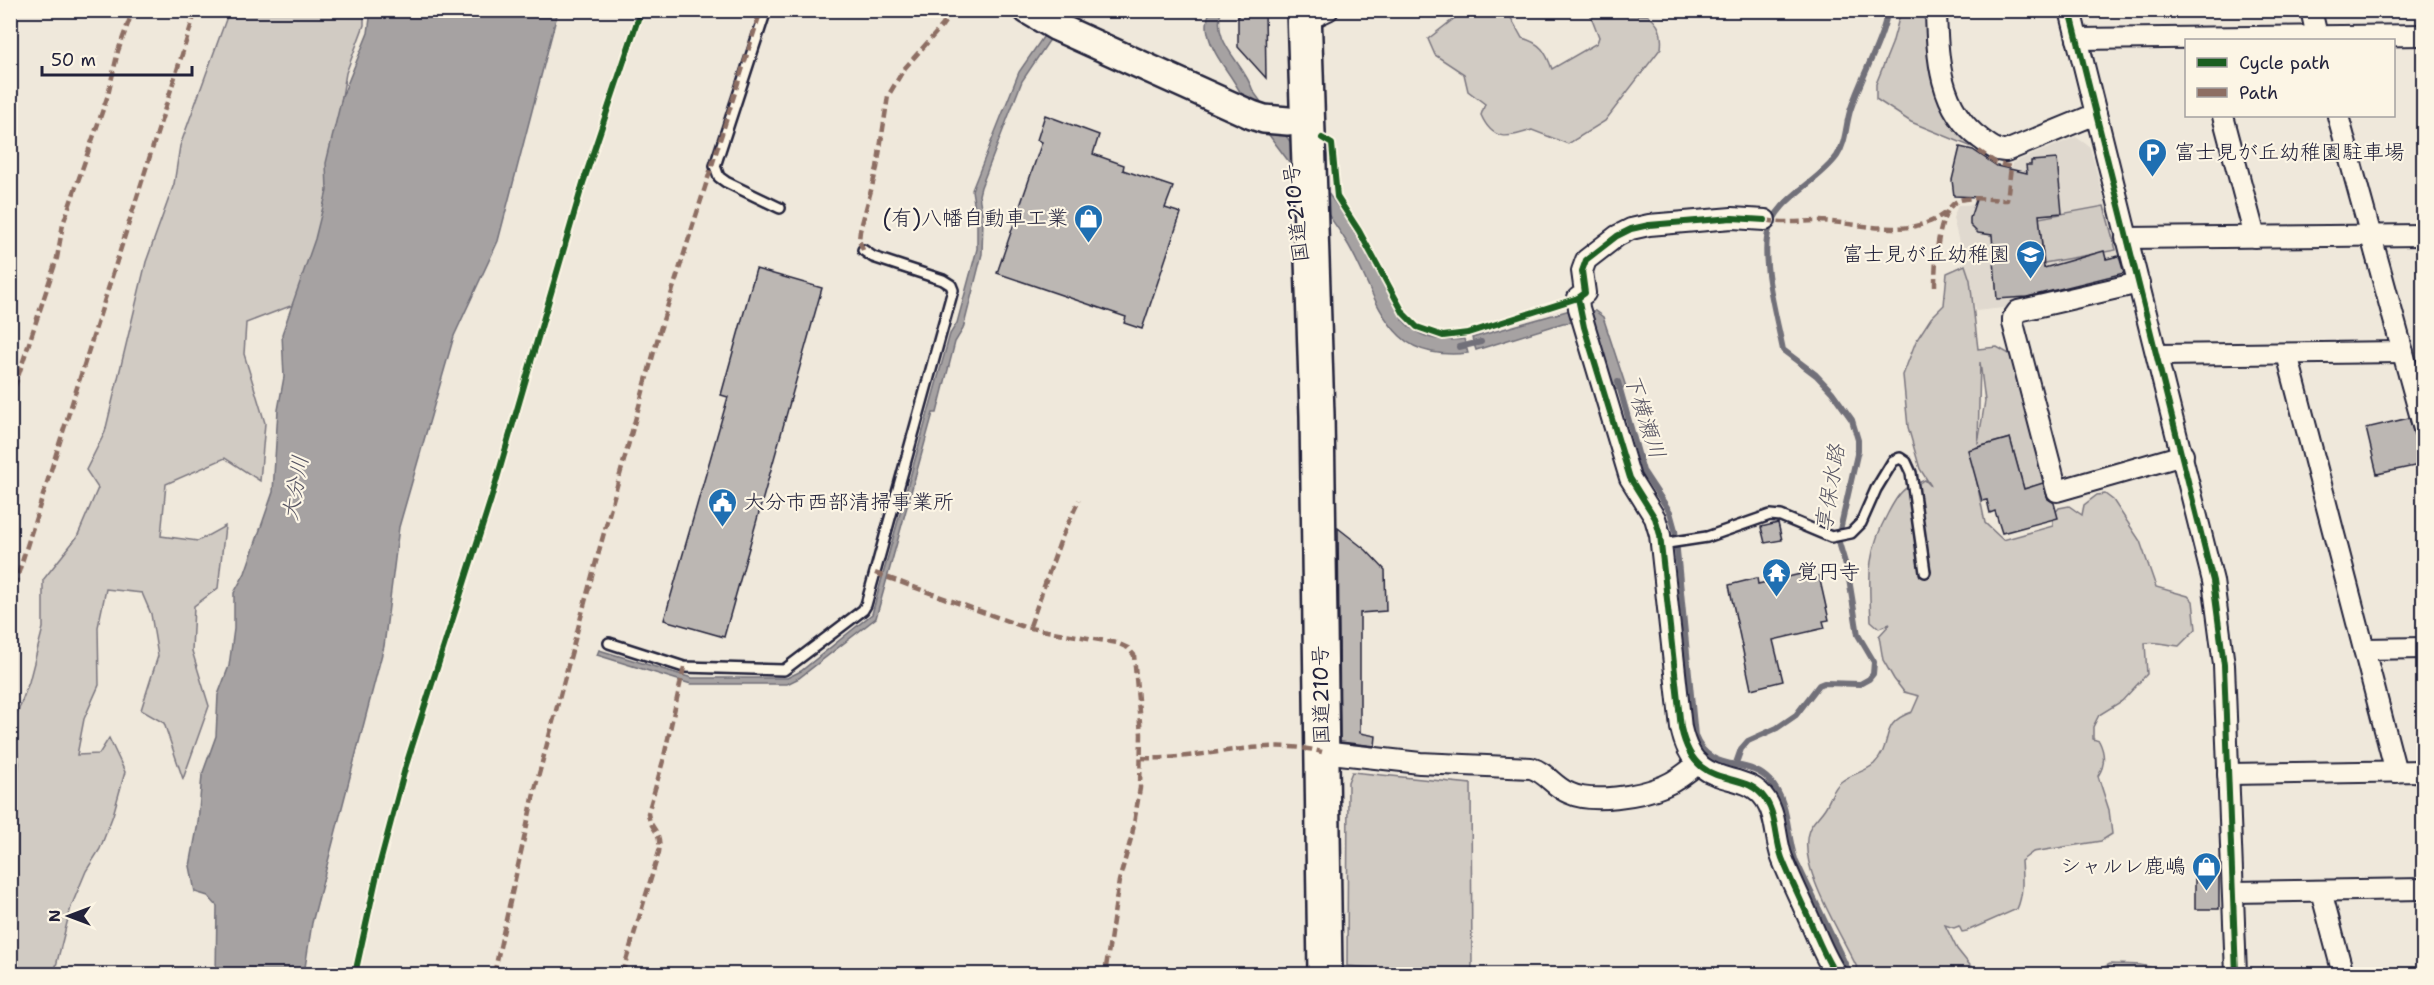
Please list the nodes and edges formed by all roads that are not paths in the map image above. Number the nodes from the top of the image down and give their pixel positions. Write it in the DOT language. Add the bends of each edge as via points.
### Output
graph roads {
  1 [pos="766,10"];
  2 [pos="1028,10"];
  3 [pos="1936,10"];
  4 [pos="2070,10"];
  5 [pos="2311,10"];
  6 [pos="1304,13"];
  7 [pos="2424,35"];
  8 [pos="2317,38"];
  9 [pos="2077,39"];
  10 [pos="2202,39"];
  11 [pos="2096,114"];
  12 [pos="2223,117"];
  13 [pos="2338,117"];
  14 [pos="1288,120"];
  15 [pos="780,208"];
  16 [pos="1765,220"];
  17 [pos="2370,235"];
  18 [pos="2424,235"];
  19 [pos="2255,237"];
  20 [pos="2127,238"];
  21 [pos="863,250"];
  22 [pos="2139,283"];
  23 [pos="2403,352"];
  24 [pos="2287,354"];
  25 [pos="2158,355"];
  26 [pos="1317,415"];
  27 [pos="2424,429"];
  28 [pos="2183,455"];
  29 [pos="1661,544"];
  30 [pos="1925,572"];
  31 [pos="609,643"];
  32 [pos="2424,648"];
  33 [pos="2364,649"];
  34 [pos="1322,752"];
  35 [pos="1698,763"];
  36 [pos="2396,771"];
  37 [pos="2424,771"];
  38 [pos="2228,774"];
  39 [pos="2424,889"];
  40 [pos="2321,891"];
  41 [pos="2233,892"];
  42 [pos="1325,975"];
  43 [pos="1836,975"];
  44 [pos="2236,975"];
  45 [pos="2343,975"];
  1 -- 15 [label="lane" via="715,166 726,182"];
  2 -- 14 [label="street" via="1057,27 1252,115"];
  3 -- 11 [label="street" via="1938,58 1948,99 1970,130 1994,148 2006,151"];
  4 -- 9 [label="street"];
  5 -- 8 [label="street"];
  6 -- 14 [label="highway, 国道210号"];
  6 -- 26 [label="highway, 国道210号"];
  7 -- 8 [label="street"];
  8 -- 10 [label="street"];
  9 -- 10 [label="street"];
  9 -- 11 [label="street"];
  11 -- 20 [label="street"];
  12 -- 19 [label="street"];
  13 -- 17 [label="street"];
  14 -- 26 [label="highway, 国道210号"];
  16 -- 29 [label="street" via="1732,218 1649,225 1624,232 1586,260 1582,271 1585,293 1578,298 1584,327 1630,478 1655,518"];
  17 -- 18 [label="street"];
  17 -- 19 [label="street"];
  17 -- 23 [label="street"];
  19 -- 20 [label="street"];
  20 -- 22 [label="street"];
  21 -- 31 [label="lane" via="873,257 943,280 953,290 867,605 784,670 684,667"];
  22 -- 25 [label="street"];
  22 -- 28 [label="street" via="2018,311 2013,318 2016,335 2057,490"];
  23 -- 24 [label="street"];
  23 -- 27 [label="street"];
  24 -- 25 [label="street"];
  24 -- 33 [label="street"];
  25 -- 28 [label="street"];
  26 -- 34 [label="highway, 国道210号"];
  28 -- 38 [label="street" via="2219,618"];
  29 -- 30 [label="lane" via="1707,537 1770,515 1831,537 1851,533 1861,523 1893,461 1900,459 1911,473"];
  29 -- 35 [label="street" via="1681,728"];
  32 -- 33 [label="street"];
  33 -- 36 [label="street"];
  34 -- 35 [label="street" via="1420,763 1531,768 1569,793 1595,798 1663,787"];
  34 -- 42 [label="highway, 国道210号"];
  35 -- 43 [label="street" via="1714,776 1744,783 1765,798 1782,857"];
  36 -- 37 [label="street"];
  36 -- 38 [label="street"];
  38 -- 41 [label="street"];
  39 -- 40 [label="street"];
  40 -- 41 [label="street"];
  40 -- 45 [label="street"];
  41 -- 44 [label="street"];
}
